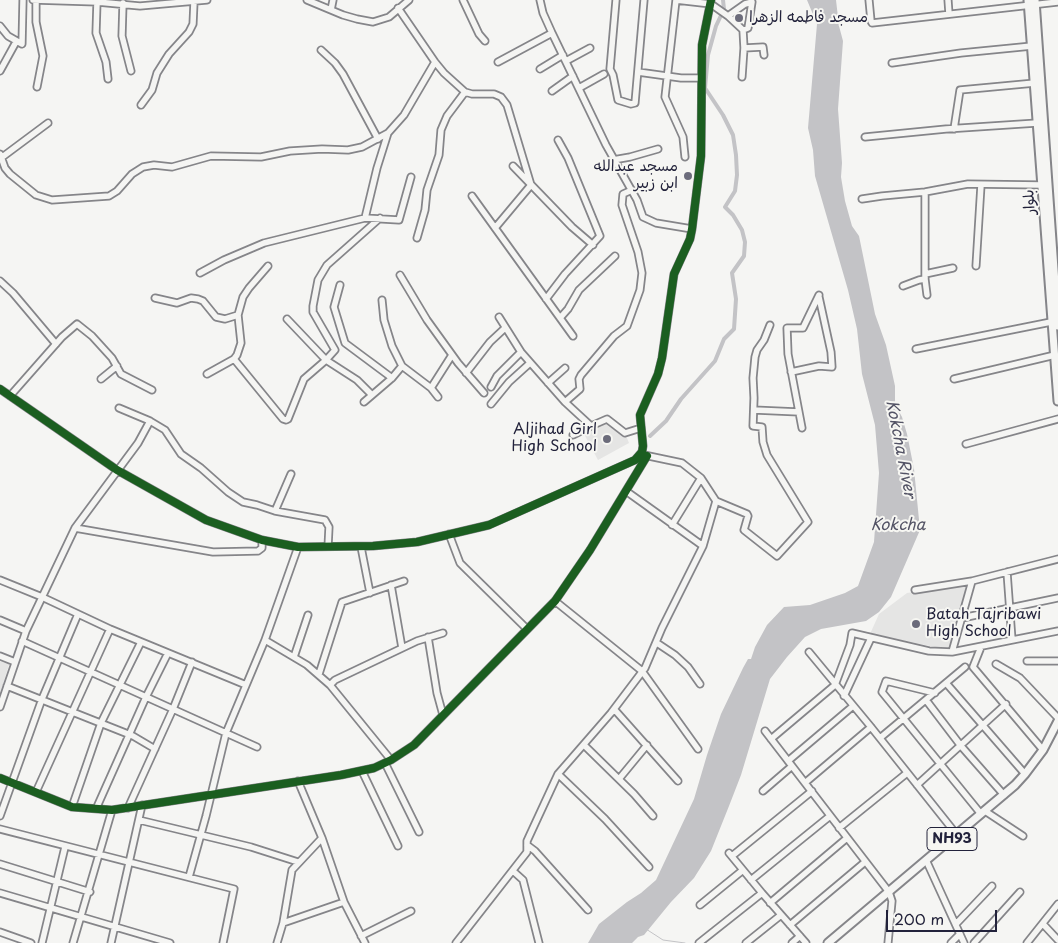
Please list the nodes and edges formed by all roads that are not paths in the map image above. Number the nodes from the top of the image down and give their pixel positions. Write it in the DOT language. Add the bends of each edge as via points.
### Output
graph roads {
  1 [pos="23,0"];
  2 [pos="35,0"];
  3 [pos="58,0"];
  4 [pos="207,0"];
  5 [pos="307,0"];
  6 [pos="333,0"];
  7 [pos="463,0"];
  8 [pos="540,0"];
  9 [pos="616,0"];
  10 [pos="644,0"];
  11 [pos="676,0"];
  12 [pos="869,0"];
  13 [pos="948,0"];
  14 [pos="86,1"];
  15 [pos="407,1"];
  16 [pos="97,2"];
  17 [pos="194,2"];
  18 [pos="711,2"];
  19 [pos="1058,2"];
  20 [pos="1032,3"];
  21 [pos="123,4"];
  22 [pos="398,8"];
  23 [pos="330,10"];
  24 [pos="724,13"];
  25 [pos="950,14"];
  26 [pos="0,26"];
  27 [pos="743,30"];
  28 [pos="552,33"];
  29 [pos="485,41"];
  30 [pos="16,42"];
  31 [pos="1032,46"];
  32 [pos="590,48"];
  33 [pos="744,48"];
  34 [pos="321,50"];
  35 [pos="563,55"];
  36 [pos="764,55"];
  37 [pos="566,61"];
  38 [pos="435,62"];
  39 [pos="498,62"];
  40 [pos="892,63"];
  41 [pos="540,69"];
  42 [pos="0,70"];
  43 [pos="131,71"];
  44 [pos="638,72"];
  45 [pos="604,74"];
  46 [pos="573,76"];
  47 [pos="666,77"];
  48 [pos="742,77"];
  49 [pos="108,78"];
  50 [pos="701,78"];
  51 [pos="1035,83"];
  52 [pos="37,87"];
  53 [pos="579,88"];
  54 [pos="552,91"];
  55 [pos="466,92"];
  56 [pos="141,105"];
  57 [pos="48,123"];
  58 [pos="1037,123"];
  59 [pos="954,128"];
  60 [pos="388,133"];
  61 [pos="865,137"];
  62 [pos="378,139"];
  63 [pos="558,140"];
  64 [pos="658,149"];
  65 [pos="1,156"];
  66 [pos="685,157"];
  67 [pos="614,160"];
  68 [pos="513,166"];
  69 [pos="411,177"];
  70 [pos="531,185"];
  71 [pos="981,185"];
  72 [pos="1042,185"];
  73 [pos="632,190"];
  74 [pos="925,192"];
  75 [pos="472,196"];
  76 [pos="862,199"];
  77 [pos="365,218"];
  78 [pos="380,218"];
  79 [pos="1047,226"];
  80 [pos="495,228"];
  81 [pos="692,229"];
  82 [pos="417,238"];
  83 [pos="593,245"];
  84 [pos="615,256"];
  85 [pos="268,266"];
  86 [pos="976,266"];
  87 [pos="953,268"];
  88 [pos="200,273"];
  89 [pos="400,275"];
  90 [pos="925,277"];
  91 [pos="0,281"];
  92 [pos="340,285"];
  93 [pos="903,286"];
  94 [pos="927,295"];
  95 [pos="155,298"];
  96 [pos="546,299"];
  97 [pos="382,300"];
  98 [pos="238,315"];
  99 [pos="499,317"];
  100 [pos="560,318"];
  101 [pos="287,319"];
  102 [pos="1057,322"];
  103 [pos="770,324"];
  104 [pos="505,328"];
  105 [pos="573,336"];
  106 [pos="56,344"];
  107 [pos="916,348"];
  108 [pos="521,352"];
  109 [pos="452,355"];
  110 [pos="1055,355"];
  111 [pos="234,359"];
  112 [pos="326,360"];
  113 [pos="530,362"];
  114 [pos="117,366"];
  115 [pos="402,366"];
  116 [pos="565,368"];
  117 [pos="466,372"];
  118 [pos="792,372"];
  119 [pos="207,374"];
  120 [pos="392,378"];
  121 [pos="101,379"];
  122 [pos="954,379"];
  123 [pos="548,383"];
  124 [pos="491,387"];
  125 [pos="0,388"];
  126 [pos="431,388"];
  127 [pos="152,390"];
  128 [pos="484,393"];
  129 [pos="372,395"];
  130 [pos="10,396"];
  131 [pos="438,397"];
  132 [pos="1058,401"];
  133 [pos="364,402"];
  134 [pos="565,402"];
  135 [pos="492,404"];
  136 [pos="119,408"];
  137 [pos="754,410"];
  138 [pos="798,412"];
  139 [pos="1058,419"];
  140 [pos="150,421"];
  141 [pos="591,426"];
  142 [pos="641,428"];
  143 [pos="802,428"];
  144 [pos="573,434"];
  145 [pos="966,444"];
  146 [pos="640,454"];
  147 [pos="647,456"];
  148 [pos="117,470"];
  149 [pos="291,474"];
  150 [pos="701,478"];
  151 [pos="626,491"];
  152 [pos="716,501"];
  153 [pos="275,511"];
  154 [pos="672,525"];
  155 [pos="75,528"];
  156 [pos="448,534"];
  157 [pos="262,540"];
  158 [pos="362,546"];
  159 [pos="703,546"];
  160 [pos="298,547"];
  161 [pos="328,547"];
  162 [pos="1058,559"];
  163 [pos="1007,572"];
  164 [pos="0,580"];
  165 [pos="404,581"];
  166 [pos="972,581"];
  167 [pos="391,585"];
  168 [pos="915,590"];
  169 [pos="370,593"];
  170 [pos="42,597"];
  171 [pos="1058,598"];
  172 [pos="555,601"];
  173 [pos="1008,609"];
  174 [pos="78,614"];
  175 [pos="308,615"];
  176 [pos="962,618"];
  177 [pos="0,620"];
  178 [pos="110,629"];
  179 [pos="527,629"];
  180 [pos="26,631"];
  181 [pos="1058,631"];
  182 [pos="443,633"];
  183 [pos="428,638"];
  184 [pos="871,638"];
  185 [pos="266,640"];
  186 [pos="1012,640"];
  187 [pos="22,641"];
  188 [pos="141,642"];
  189 [pos="657,643"];
  190 [pos="981,647"];
  191 [pos="402,648"];
  192 [pos="809,652"];
  193 [pos="952,652"];
  194 [pos="168,653"];
  195 [pos="0,656"];
  196 [pos="294,657"];
  197 [pos="59,658"];
  198 [pos="1027,661"];
  199 [pos="1058,661"];
  200 [pos="15,662"];
  201 [pos="192,662"];
  202 [pos="996,664"];
  203 [pos="965,667"];
  204 [pos="90,671"];
  205 [pos="642,671"];
  206 [pos="319,674"];
  207 [pos="946,683"];
  208 [pos="330,684"];
  209 [pos="700,684"];
  210 [pos="120,685"];
  211 [pos="246,685"];
  212 [pos="836,685"];
  213 [pos="6,686"];
  214 [pos="935,693"];
  215 [pos="844,696"];
  216 [pos="146,697"];
  217 [pos="42,699"];
  218 [pos="926,700"];
  219 [pos="1006,704"];
  220 [pos="853,706"];
  221 [pos="0,707"];
  222 [pos="173,709"];
  223 [pos="614,709"];
  224 [pos="72,711"];
  225 [pos="443,715"];
  226 [pos="904,718"];
  227 [pos="101,723"];
  228 [pos="1057,723"];
  229 [pos="984,726"];
  230 [pos="871,727"];
  231 [pos="765,731"];
  232 [pos="226,733"];
  233 [pos="129,734"];
  234 [pos="880,738"];
  235 [pos="771,739"];
  236 [pos="584,745"];
  237 [pos="647,745"];
  238 [pos="962,746"];
  239 [pos="257,747"];
  240 [pos="155,749"];
  241 [pos="698,749"];
  242 [pos="1043,750"];
  243 [pos="388,761"];
  244 [pos="790,763"];
  245 [pos="940,765"];
  246 [pos="362,771"];
  247 [pos="907,772"];
  248 [pos="558,774"];
  249 [pos="1025,774"];
  250 [pos="0,778"];
  251 [pos="619,779"];
  252 [pos="298,781"];
  253 [pos="678,781"];
  254 [pos="806,782"];
  255 [pos="12,783"];
  256 [pos="917,785"];
  257 [pos="763,791"];
  258 [pos="812,791"];
  259 [pos="36,792"];
  260 [pos="210,795"];
  261 [pos="1004,795"];
  262 [pos="142,805"];
  263 [pos="72,806"];
  264 [pos="128,808"];
  265 [pos="96,809"];
  266 [pos="112,810"];
  267 [pos="983,812"];
  268 [pos="0,816"];
  269 [pos="653,816"];
  270 [pos="830,816"];
  271 [pos="139,820"];
  272 [pos="839,828"];
  273 [pos="0,829"];
  274 [pos="420,832"];
  275 [pos="200,835"];
  276 [pos="957,835"];
  277 [pos="1023,836"];
  278 [pos="322,838"];
  279 [pos="847,838"];
  280 [pos="527,845"];
  281 [pos="398,846"];
  282 [pos="66,847"];
  283 [pos="100,856"];
  284 [pos="926,860"];
  285 [pos="130,862"];
  286 [pos="298,862"];
  287 [pos="865,862"];
  288 [pos="0,864"];
  289 [pos="649,866"];
  290 [pos="743,870"];
  291 [pos="513,871"];
  292 [pos="189,877"];
  293 [pos="751,880"];
  294 [pos="57,881"];
  295 [pos="992,886"];
  296 [pos="90,892"];
  297 [pos="889,892"];
  298 [pos="1020,892"];
  299 [pos="0,893"];
  300 [pos="762,893"];
  301 [pos="344,902"];
  302 [pos="770,902"];
  303 [pos="1058,904"];
  304 [pos="700,905"];
  305 [pos="50,908"];
  306 [pos="588,910"];
  307 [pos="411,911"];
  308 [pos="781,915"];
  309 [pos="80,917"];
  310 [pos="283,923"];
  311 [pos="956,924"];
  312 [pos="1043,924"];
  313 [pos="790,925"];
  314 [pos="115,928"];
  315 [pos="0,932"];
  316 [pos="960,934"];
  317 [pos="361,936"];
  318 [pos="800,936"];
  319 [pos="1058,940"];
  320 [pos="31,943"];
  321 [pos="42,943"];
  322 [pos="73,943"];
  323 [pos="112,943"];
  324 [pos="170,943"];
  325 [pos="223,943"];
  326 [pos="277,943"];
  327 [pos="365,943"];
  328 [pos="456,943"];
  329 [pos="539,943"];
  330 [pos="699,943"];
  331 [pos="746,943"];
  332 [pos="792,943"];
  333 [pos="806,943"];
  334 [pos="828,943"];
  335 [pos="888,943"];
  336 [pos="951,943"];
  337 [pos="964,943"];
  338 [pos="974,943"];
  339 [pos="1028,943"];
  1 -- 30 [label="street" via="23,43"];
  2 -- 3 [label="street"];
  2 -- 52 [label="street" via="43,56"];
  3 -- 14 [label="street"];
  4 -- 17 [label="street"];
  5 -- 23 [label="street"];
  6 -- 23 [label="street"];
  7 -- 29 [label="street"];
  8 -- 28 [label="street"];
  9 -- 44 [label="street" via="610,69 618,100 635,103"];
  10 -- 44 [label="street"];
  11 -- 18 [label="street"];
  11 -- 47 [label="street"];
  12 -- 25 [label="street" via="872,23"];
  13 -- 25 [label="street"];
  14 -- 16 [label="street"];
  15 -- 22 [label="street"];
  16 -- 21 [label="street"];
  16 -- 49 [label="street" via="96,33"];
  17 -- 21 [label="street"];
  17 -- 56 [label="street" via="193,24 189,32 169,54"];
  18 -- 24 [label="street"];
  18 -- 50 [label="street" via="702,44"];
  19 -- 20 [label="street"];
  20 -- 25 [label="street"];
  20 -- 31 [label="main road, بلوار"];
  20 -- 79 [label="main road, بلوار"];
  21 -- 43 [label="street" via="122,36"];
  22 -- 23 [label="street" via="390,17 374,22 357,20"];
  22 -- 38 [label="street"];
  24 -- 27 [label="street"];
  24 -- 27 [label="street" via="752,2 748,28"];
  26 -- 30 [label="street"];
  27 -- 33 [label="street"];
  28 -- 35 [label="street"];
  28 -- 39 [label="street"];
  30 -- 42 [label="street"];
  31 -- 40 [label="street"];
  31 -- 51 [label="main road, بلوار"];
  32 -- 37 [label="street"];
  33 -- 36 [label="street" via="763,47"];
  33 -- 48 [label="street"];
  34 -- 62 [label="street" via="343,74"];
  35 -- 37 [label="street"];
  35 -- 41 [label="street"];
  37 -- 46 [label="street"];
  38 -- 55 [label="street"];
  38 -- 60 [label="street" via="404,115"];
  44 -- 47 [label="street"];
  45 -- 53 [label="street"];
  46 -- 53 [label="street"];
  46 -- 54 [label="street"];
  47 -- 50 [label="street"];
  47 -- 66 [label="street" via="665,97 683,137"];
  50 -- 81 [label="street" via="700,170"];
  51 -- 58 [label="main road, بلوار"];
  51 -- 59 [label="street" via="960,90"];
  53 -- 67 [label="street"];
  55 -- 70 [label="street" via="494,94 507,105"];
  55 -- 82 [label="street" via="447,116 441,130 439,155 427,190"];
  57 -- 65 [label="street"];
  58 -- 59 [label="street"];
  58 -- 72 [label="main road, بلوار"];
  59 -- 61 [label="street"];
  60 -- 62 [label="street"];
  60 -- 77 [label="street"];
  62 -- 65 [label="street" via="348,150 290,151 261,157 211,156 172,167 143,167 109,196 52,200 36,195 10,174"];
  63 -- 83 [label="street" via="599,234"];
  64 -- 67 [label="street"];
  67 -- 73 [label="street"];
  68 -- 70 [label="street"];
  69 -- 78 [label="street" via="399,220"];
  70 -- 80 [label="street"];
  70 -- 83 [label="street"];
  71 -- 72 [label="street"];
  71 -- 74 [label="street" via="968,184"];
  71 -- 86 [label="street"];
  72 -- 79 [label="main road, بلوار"];
  73 -- 81 [label="street" via="646,219"];
  73 -- 134 [label="street" via="623,194 622,205 638,252 642,273 640,290 627,326 614,336 582,375 580,389"];
  74 -- 76 [label="street"];
  74 -- 90 [label="street"];
  75 -- 80 [label="street"];
  77 -- 78 [label="street"];
  77 -- 88 [label="street" via="264,243"];
  78 -- 112 [label="street" via="326,265 318,280 314,312 334,348"];
  79 -- 102 [label="main road, بلوار"];
  80 -- 96 [label="street"];
  81 -- 142 [label="street" via="674,274 662,358 642,408"];
  83 -- 96 [label="street"];
  84 -- 100 [label="street" via="579,290"];
  85 -- 98 [label="street" via="243,297"];
  87 -- 90 [label="street"];
  89 -- 109 [label="street"];
  90 -- 93 [label="street"];
  90 -- 94 [label="street"];
  91 -- 106 [label="street"];
  92 -- 120 [label="street" via="334,308 345,343"];
  95 -- 98 [label="street" via="176,303 198,299 216,317 225,320"];
  96 -- 100 [label="street"];
  97 -- 115 [label="street" via="384,320"];
  98 -- 111 [label="street" via="241,344"];
  99 -- 104 [label="street"];
  100 -- 105 [label="street"];
  101 -- 112 [label="street"];
  102 -- 107 [label="street"];
  102 -- 110 [label="main road, بلوار"];
  103 -- 137 [label="street" via="757,350 753,378"];
  104 -- 108 [label="street"];
  104 -- 117 [label="street"];
  106 -- 114 [label="street" via="74,325 80,324"];
  106 -- 130 [label="street"];
  108 -- 113 [label="street"];
  108 -- 124 [label="street" via="497,376"];
  109 -- 117 [label="street"];
  109 -- 126 [label="street"];
  110 -- 122 [label="street"];
  110 -- 132 [label="main road, بلوار"];
  111 -- 112 [label="street" via="286,420 304,379"];
  111 -- 119 [label="street"];
  112 -- 129 [label="street" via="357,380"];
  113 -- 123 [label="street"];
  113 -- 135 [label="street"];
  114 -- 121 [label="street"];
  114 -- 127 [label="street" via="122,374"];
  115 -- 120 [label="street"];
  115 -- 126 [label="street"];
  116 -- 123 [label="street"];
  117 -- 128 [label="street"];
  118 -- 118 [label="street" via="787,328 803,328 819,295 832,367 819,366"];
  118 -- 138 [label="street"];
  120 -- 129 [label="street"];
  123 -- 134 [label="street"];
  125 -- 130 [label="street"];
  126 -- 131 [label="street"];
  129 -- 133 [label="street"];
  130 -- 148 [label="street"];
  134 -- 141 [label="street"];
  136 -- 140 [label="street"];
  137 -- 138 [label="street"];
  137 -- 152 [label="street" via="753,426 762,427 767,455 808,522 777,556 744,530 748,515"];
  138 -- 143 [label="street"];
  139 -- 145 [label="street"];
  140 -- 148 [label="street"];
  140 -- 153 [label="street" via="165,430 181,454 228,492 243,502"];
  141 -- 142 [label="street" via="607,419 626,433"];
  141 -- 144 [label="street"];
  142 -- 146 [label="street" via="643,446"];
  146 -- 147 [label="street"];
  146 -- 156 [label="street" via="635,460 489,524"];
  147 -- 150 [label="street" via="682,463"];
  147 -- 151 [label="street"];
  148 -- 155 [label="street"];
  148 -- 157 [label="street" via="206,520"];
  149 -- 153 [label="street"];
  150 -- 152 [label="street"];
  150 -- 154 [label="street"];
  151 -- 154 [label="street"];
  151 -- 172 [label="street"];
  152 -- 159 [label="street"];
  153 -- 161 [label="street" via="325,520 329,527"];
  154 -- 159 [label="street"];
  155 -- 157 [label="street" via="213,552 258,551 262,548"];
  155 -- 170 [label="street"];
  156 -- 158 [label="street" via="417,542"];
  156 -- 179 [label="street" via="460,563"];
  157 -- 160 [label="street"];
  158 -- 161 [label="street"];
  158 -- 169 [label="street"];
  159 -- 189 [label="street"];
  160 -- 161 [label="street"];
  160 -- 185 [label="street"];
  162 -- 163 [label="street"];
  163 -- 166 [label="street"];
  163 -- 173 [label="street"];
  164 -- 170 [label="street"];
  165 -- 167 [label="street"];
  166 -- 168 [label="street"];
  166 -- 176 [label="street"];
  167 -- 169 [label="street"];
  167 -- 191 [label="street"];
  169 -- 206 [label="street" via="342,602"];
  170 -- 174 [label="street"];
  170 -- 180 [label="street"];
  171 -- 173 [label="street"];
  172 -- 179 [label="street"];
  172 -- 205 [label="street"];
  173 -- 176 [label="street"];
  173 -- 186 [label="street"];
  174 -- 178 [label="street"];
  174 -- 197 [label="street"];
  175 -- 196 [label="street"];
  176 -- 193 [label="street"];
  177 -- 180 [label="street"];
  178 -- 188 [label="street"];
  178 -- 204 [label="street"];
  179 -- 225 [label="street"];
  180 -- 187 [label="street"];
  181 -- 186 [label="street"];
  182 -- 183 [label="street"];
  183 -- 191 [label="street"];
  183 -- 225 [label="street"];
  184 -- 193 [label="street"];
  184 -- 212 [label="street" via="852,633"];
  184 -- 215 [label="street"];
  185 -- 196 [label="street"];
  185 -- 211 [label="street"];
  186 -- 190 [label="street"];
  187 -- 197 [label="street"];
  187 -- 200 [label="street"];
  188 -- 194 [label="street"];
  188 -- 210 [label="street"];
  189 -- 205 [label="street"];
  189 -- 209 [label="street" via="688,667"];
  190 -- 193 [label="street"];
  190 -- 219 [label="street" via="973,667"];
  191 -- 208 [label="street"];
  192 -- 212 [label="street"];
  194 -- 201 [label="street"];
  194 -- 216 [label="street"];
  195 -- 200 [label="street"];
  196 -- 206 [label="street"];
  197 -- 204 [label="street"];
  197 -- 217 [label="street"];
  198 -- 199 [label="street"];
  200 -- 213 [label="street"];
  201 -- 211 [label="street"];
  201 -- 222 [label="street"];
  202 -- 228 [label="street" via="1020,678"];
  203 -- 207 [label="street"];
  204 -- 210 [label="street"];
  204 -- 224 [label="street"];
  205 -- 223 [label="street"];
  205 -- 241 [label="street"];
  206 -- 208 [label="street"];
  207 -- 214 [label="street"];
  207 -- 229 [label="street"];
  208 -- 243 [label="street"];
  210 -- 216 [label="street"];
  210 -- 227 [label="street"];
  211 -- 232 [label="street"];
  212 -- 215 [label="street"];
  212 -- 235 [label="street"];
  213 -- 217 [label="street"];
  213 -- 221 [label="street"];
  214 -- 218 [label="street"];
  214 -- 226 [label="street" via="886,681 882,692"];
  215 -- 220 [label="street"];
  216 -- 222 [label="street"];
  216 -- 233 [label="street"];
  217 -- 224 [label="street"];
  217 -- 255 [label="street"];
  218 -- 226 [label="street"];
  218 -- 238 [label="street"];
  219 -- 229 [label="street"];
  219 -- 242 [label="street"];
  220 -- 230 [label="street"];
  220 -- 244 [label="street"];
  222 -- 232 [label="street"];
  222 -- 240 [label="street"];
  223 -- 236 [label="street"];
  223 -- 237 [label="street"];
  224 -- 227 [label="street"];
  224 -- 259 [label="street"];
  225 -- 243 [label="street" via="414,745"];
  226 -- 234 [label="street"];
  226 -- 245 [label="street"];
  227 -- 233 [label="street"];
  227 -- 263 [label="street"];
  228 -- 242 [label="main road, NH93"];
  229 -- 238 [label="street"];
  229 -- 249 [label="street"];
  230 -- 234 [label="street"];
  230 -- 254 [label="street"];
  231 -- 235 [label="street"];
  232 -- 239 [label="street"];
  232 -- 260 [label="street"];
  233 -- 240 [label="street"];
  233 -- 265 [label="street"];
  234 -- 247 [label="street"];
  235 -- 244 [label="street"];
  236 -- 248 [label="street"];
  236 -- 251 [label="street"];
  237 -- 251 [label="street"];
  237 -- 253 [label="street"];
  238 -- 245 [label="street"];
  238 -- 261 [label="street"];
  240 -- 264 [label="street"];
  242 -- 249 [label="main road, NH93"];
  243 -- 246 [label="street"];
  243 -- 274 [label="street"];
  244 -- 254 [label="street"];
  244 -- 257 [label="street"];
  245 -- 256 [label="street"];
  245 -- 267 [label="street"];
  246 -- 252 [label="street"];
  246 -- 281 [label="street"];
  247 -- 256 [label="street"];
  247 -- 272 [label="street"];
  248 -- 280 [label="street" via="526,841"];
  248 -- 289 [label="street"];
  249 -- 261 [label="main road, NH93"];
  250 -- 255 [label="street"];
  251 -- 269 [label="street"];
  252 -- 260 [label="street"];
  252 -- 278 [label="street"];
  254 -- 258 [label="street"];
  255 -- 259 [label="street"];
  255 -- 268 [label="street"];
  256 -- 276 [label="street"];
  258 -- 270 [label="street"];
  258 -- 290 [label="street" via="730,855"];
  259 -- 263 [label="street"];
  260 -- 262 [label="street"];
  260 -- 275 [label="street"];
  261 -- 267 [label="main road, NH93"];
  262 -- 264 [label="street"];
  262 -- 271 [label="street"];
  263 -- 265 [label="street"];
  264 -- 266 [label="street"];
  265 -- 266 [label="street"];
  266 -- 283 [label="street"];
  267 -- 276 [label="main road, NH93"];
  267 -- 277 [label="street"];
  270 -- 272 [label="street"];
  270 -- 293 [label="street"];
  271 -- 275 [label="street"];
  271 -- 285 [label="street"];
  272 -- 279 [label="street"];
  273 -- 282 [label="street"];
  275 -- 286 [label="street"];
  275 -- 292 [label="street"];
  276 -- 284 [label="main road, NH93"];
  278 -- 286 [label="street"];
  278 -- 301 [label="street"];
  279 -- 287 [label="street"];
  279 -- 302 [label="street"];
  280 -- 291 [label="street" via="528,852"];
  280 -- 306 [label="street"];
  282 -- 283 [label="street"];
  282 -- 294 [label="street"];
  283 -- 285 [label="street"];
  283 -- 296 [label="street"];
  284 -- 297 [label="main road, NH93"];
  284 -- 311 [label="street"];
  285 -- 292 [label="street"];
  285 -- 314 [label="street"];
  286 -- 310 [label="street" via="292,870"];
  287 -- 297 [label="street"];
  287 -- 313 [label="street"];
  288 -- 294 [label="street"];
  290 -- 293 [label="street"];
  290 -- 304 [label="street"];
  291 -- 328 [label="street"];
  291 -- 329 [label="street" via="523,880"];
  292 -- 325 [label="street" via="234,890"];
  293 -- 300 [label="street"];
  294 -- 296 [label="street"];
  294 -- 305 [label="street"];
  295 -- 311 [label="street"];
  296 -- 309 [label="street"];
  297 -- 334 [label="main road, NH93"];
  297 -- 335 [label="street" via="892,901"];
  298 -- 338 [label="street"];
  299 -- 305 [label="street"];
  300 -- 302 [label="street"];
  300 -- 330 [label="street"];
  301 -- 310 [label="street"];
  301 -- 317 [label="street"];
  302 -- 308 [label="street"];
  303 -- 312 [label="street"];
  305 -- 309 [label="street"];
  305 -- 321 [label="street"];
  307 -- 317 [label="street"];
  308 -- 313 [label="street"];
  308 -- 331 [label="street"];
  309 -- 314 [label="street"];
  309 -- 322 [label="street"];
  310 -- 326 [label="street"];
  311 -- 316 [label="street"];
  312 -- 319 [label="street"];
  312 -- 339 [label="street"];
  313 -- 318 [label="street"];
  314 -- 323 [label="street"];
  314 -- 324 [label="street"];
  315 -- 320 [label="street"];
  316 -- 336 [label="street"];
  316 -- 337 [label="street"];
  317 -- 327 [label="street"];
  318 -- 332 [label="street"];
  318 -- 333 [label="street"];
}
